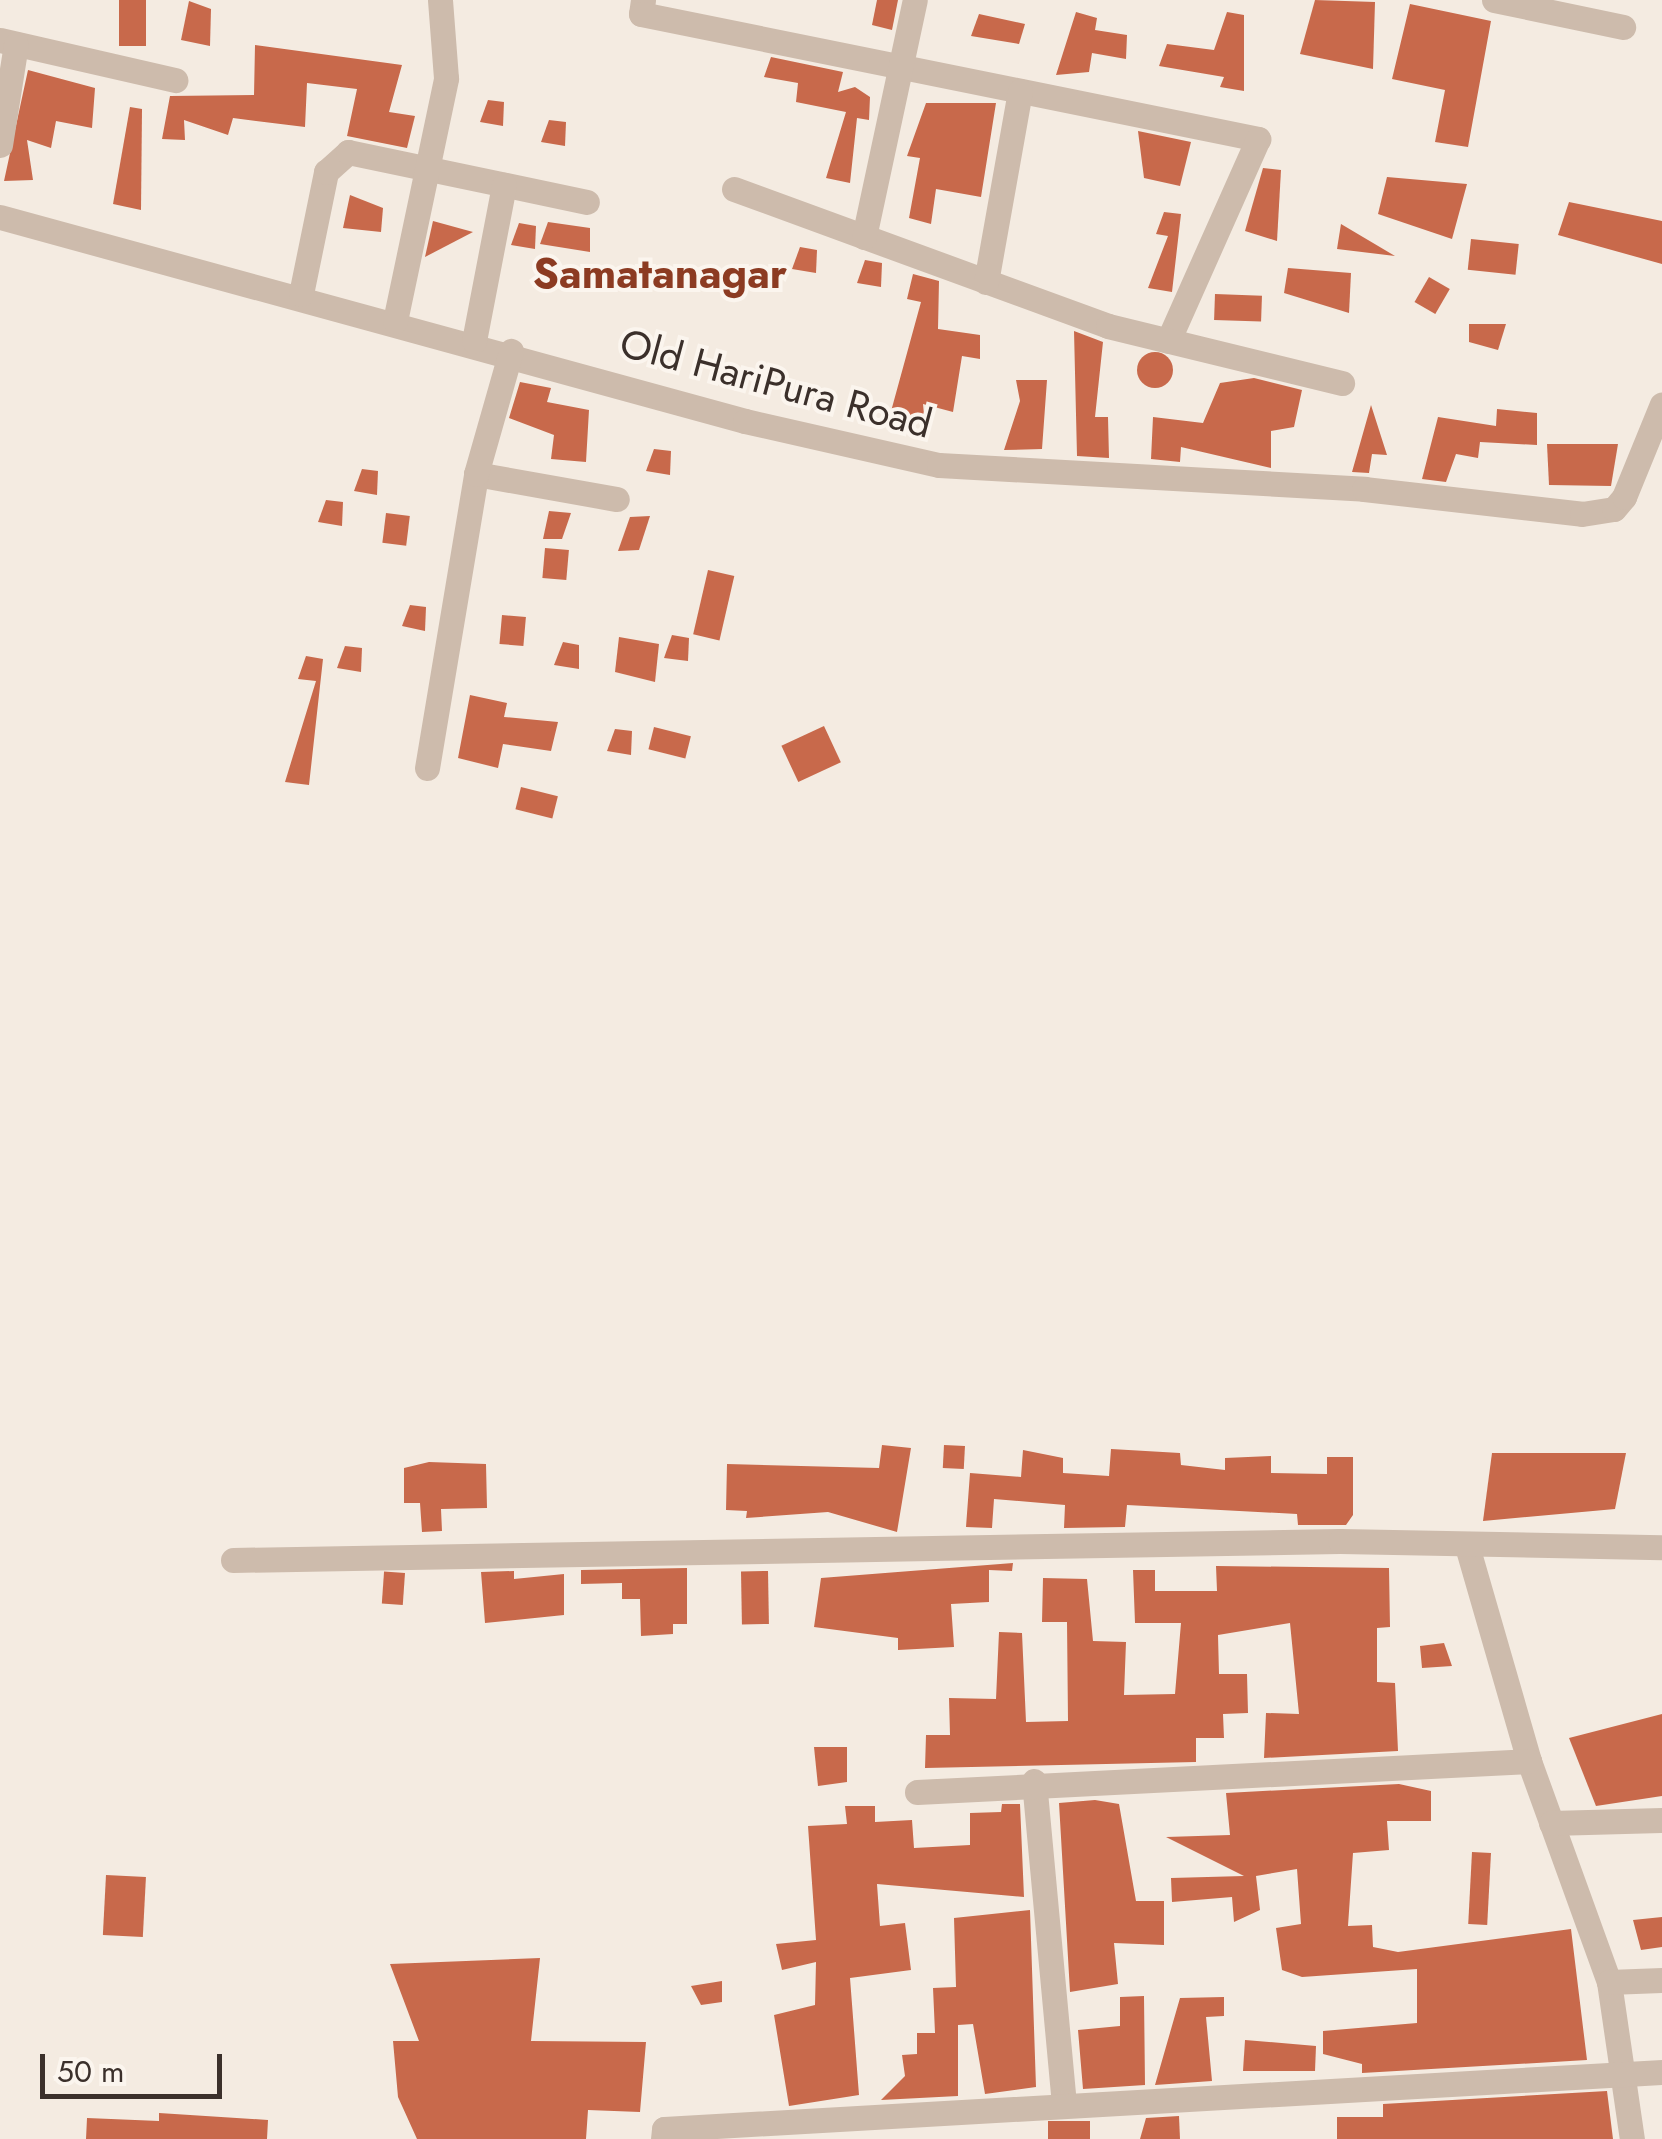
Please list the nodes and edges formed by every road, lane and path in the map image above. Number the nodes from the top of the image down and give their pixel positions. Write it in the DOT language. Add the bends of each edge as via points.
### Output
graph roads {
  1 [pos="440,0"];
  2 [pos="644,0"];
  3 [pos="915,0"];
  4 [pos="1494,0"];
  5 [pos="1623,27"];
  6 [pos="8,42"];
  7 [pos="905,68"];
  8 [pos="175,80"];
  9 [pos="1020,91"];
  10 [pos="0,144"];
  11 [pos="428,162"];
  12 [pos="504,184"];
  13 [pos="734,189"];
  14 [pos="587,202"];
  15 [pos="0,216"];
  16 [pos="864,236"];
  17 [pos="986,282"];
  18 [pos="301,294"];
  19 [pos="396,321"];
  20 [pos="474,341"];
  21 [pos="1168,341"];
  22 [pos="511,351"];
  23 [pos="1342,382"];
  24 [pos="1662,404"];
  25 [pos="476,474"];
  26 [pos="616,499"];
  27 [pos="427,768"];
  28 [pos="1467,1546"];
  29 [pos="1662,1547"];
  30 [pos="233,1560"];
  31 [pos="1528,1761"];
  32 [pos="1034,1781"];
  33 [pos="916,1792"];
  34 [pos="1662,1820"];
  35 [pos="1551,1823"];
  36 [pos="1662,1980"];
  37 [pos="1609,1982"];
  38 [pos="1662,2072"];
  39 [pos="1620,2076"];
  40 [pos="1064,2106"];
  41 [pos="915,2127"];
  42 [pos="664,2139"];
  43 [pos="1632,2139"];
  1 -- 11 [label="street" via="446,78"];
  2 -- 7 [label="street" via="640,14"];
  3 -- 7 [label="street"];
  4 -- 5 [label="street"];
  6 -- 8 [label="street"];
  6 -- 10 [label="street"];
  7 -- 9 [label="street"];
  7 -- 16 [label="street"];
  9 -- 17 [label="street"];
  9 -- 21 [label="street" via="1258,139"];
  11 -- 12 [label="street"];
  11 -- 18 [label="street" via="334,159"];
  11 -- 19 [label="street"];
  12 -- 14 [label="street"];
  12 -- 20 [label="street"];
  13 -- 16 [label="street"];
  15 -- 18 [label="street, Old HariPura Road"];
  16 -- 17 [label="street"];
  17 -- 21 [label="street"];
  18 -- 19 [label="street, Old HariPura Road"];
  19 -- 20 [label="street, Old HariPura Road"];
  20 -- 22 [label="street, Old HariPura Road"];
  21 -- 23 [label="street"];
  22 -- 24 [label="street, Old HariPura Road" via="746,421 939,465 1364,489 1536,515 1614,510"];
  22 -- 25 [label="street"];
  25 -- 26 [label="street"];
  25 -- 27 [label="street"];
  28 -- 29 [label="street"];
  28 -- 30 [label="street" via="761,1547"];
  28 -- 31 [label="street"];
  31 -- 32 [label="street"];
  31 -- 35 [label="street"];
  32 -- 33 [label="street"];
  32 -- 40 [label="street"];
  34 -- 35 [label="street"];
  35 -- 37 [label="street"];
  36 -- 37 [label="street"];
  37 -- 39 [label="street"];
  38 -- 39 [label="street"];
  39 -- 40 [label="street"];
  39 -- 43 [label="street"];
  40 -- 41 [label="street"];
  41 -- 42 [label="street" via="664,2130"];
}
